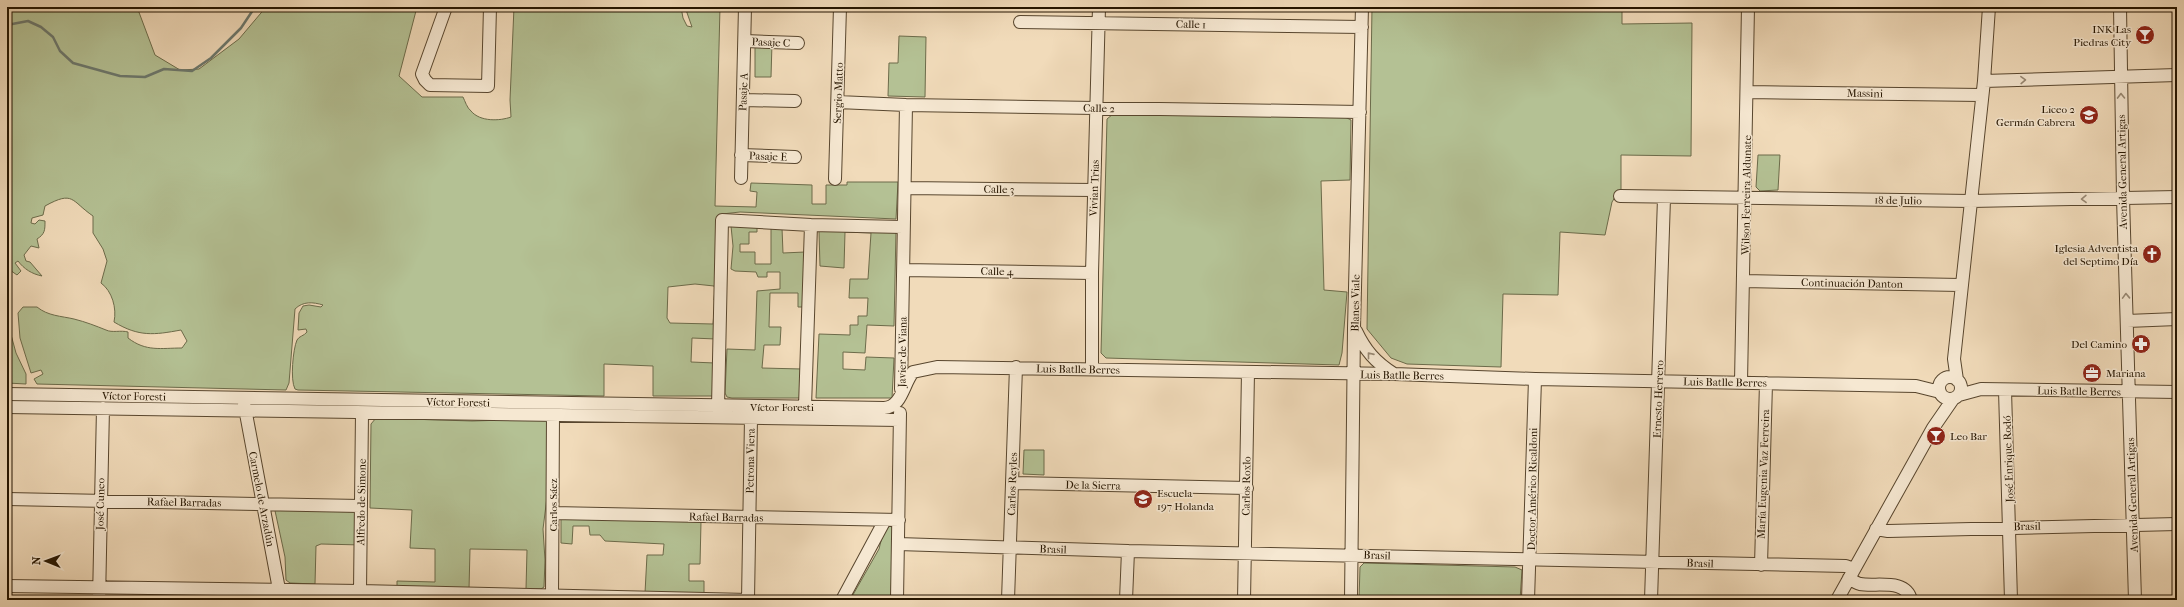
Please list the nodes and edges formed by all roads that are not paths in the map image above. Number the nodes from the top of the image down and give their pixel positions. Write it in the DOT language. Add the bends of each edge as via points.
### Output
graph roads {
  1 [pos="446,7"];
  2 [pos="490,7"];
  3 [pos="745,7"];
  4 [pos="840,7"];
  5 [pos="1099,7"];
  6 [pos="1362,7"];
  7 [pos="1748,7"];
  8 [pos="1990,7"];
  9 [pos="2120,7"];
  10 [pos="1020,22"];
  11 [pos="1099,23"];
  12 [pos="1362,27"];
  13 [pos="745,41"];
  14 [pos="798,43"];
  15 [pos="2177,75"];
  16 [pos="2120,77"];
  17 [pos="1984,81"];
  18 [pos="1748,92"];
  19 [pos="1982,95"];
  20 [pos="743,100"];
  21 [pos="795,101"];
  22 [pos="838,102"];
  23 [pos="906,105"];
  24 [pos="1097,108"];
  25 [pos="1360,112"];
  26 [pos="741,154"];
  27 [pos="795,157"];
  28 [pos="741,178"];
  29 [pos="835,179"];
  30 [pos="905,188"];
  31 [pos="1094,190"];
  32 [pos="1620,196"];
  33 [pos="2177,197"];
  34 [pos="1664,198"];
  35 [pos="1746,198"];
  36 [pos="2123,198"];
  37 [pos="1971,201"];
  38 [pos="811,225"];
  39 [pos="903,227"];
  40 [pos="903,270"];
  41 [pos="1092,273"];
  42 [pos="1744,281"];
  43 [pos="1961,285"];
  44 [pos="2177,319"];
  45 [pos="2127,321"];
  46 [pos="1354,328"];
  47 [pos="1016,367"];
  48 [pos="1092,369"];
  49 [pos="1248,372"];
  50 [pos="1355,374"];
  51 [pos="1394,374"];
  52 [pos="1534,378"];
  53 [pos="1952,380"];
  54 [pos="1658,381"];
  55 [pos="1741,382"];
  56 [pos="1766,383"];
  57 [pos="1916,386"];
  58 [pos="1981,390"];
  59 [pos="2005,390"];
  60 [pos="2128,391"];
  61 [pos="2177,392"];
  62 [pos="7,394"];
  63 [pos="901,394"];
  64 [pos="1949,396"];
  65 [pos="244,398"];
  66 [pos="7,407"];
  67 [pos="718,407"];
  68 [pos="805,407"];
  69 [pos="103,408"];
  70 [pos="245,410"];
  71 [pos="362,413"];
  72 [pos="553,415"];
  73 [pos="751,418"];
  74 [pos="900,420"];
  75 [pos="1012,483"];
  76 [pos="1247,488"];
  77 [pos="7,499"];
  78 [pos="100,500"];
  79 [pos="263,504"];
  80 [pos="360,506"];
  81 [pos="553,513"];
  82 [pos="749,517"];
  83 [pos="885,520"];
  84 [pos="899,520"];
  85 [pos="2133,524"];
  86 [pos="2177,524"];
  87 [pos="2010,526"];
  88 [pos="1876,529"];
  89 [pos="898,544"];
  90 [pos="1009,548"];
  91 [pos="1128,551"];
  92 [pos="1245,552"];
  93 [pos="1351,554"];
  94 [pos="1530,560"];
  95 [pos="1652,562"];
  96 [pos="1761,565"];
  97 [pos="1851,574"];
  98 [pos="7,586"];
  99 [pos="360,591"];
  100 [pos="99,594"];
  101 [pos="280,595"];
  102 [pos="552,595"];
  103 [pos="748,600"];
  104 [pos="842,600"];
  105 [pos="897,600"];
  106 [pos="1008,600"];
  107 [pos="1126,600"];
  108 [pos="1244,600"];
  109 [pos="1351,600"];
  110 [pos="1528,600"];
  111 [pos="1651,600"];
  112 [pos="1836,600"];
  113 [pos="1911,600"];
  114 [pos="2011,600"];
  115 [pos="2135,600"];
  1 -- 2 [label="street" via="422,74 430,85 488,86"];
  3 -- 13 [label="street, Pasaje A"];
  4 -- 22 [label="street, Sergio Matto"];
  5 -- 11 [label="street, Vivian Trias"];
  6 -- 12 [label="street, Blanes Viale"];
  7 -- 18 [label="street, Wilson Ferreira Aldunate"];
  8 -- 17 [label="street"];
  9 -- 16 [label="street, Avenida General Artigas"];
  10 -- 11 [label="street, Calle 1"];
  11 -- 12 [label="street, Calle 1"];
  11 -- 24 [label="street, Vivian Trias"];
  12 -- 25 [label="street, Blanes Viale"];
  13 -- 14 [label="street, Pasaje C"];
  13 -- 20 [label="street, Pasaje A"];
  15 -- 16 [label="street"];
  17 -- 16 [label="street, one-way"];
  36 -- 16 [label="street, Avenida General Artigas, one-way"];
  17 -- 19 [label="street"];
  18 -- 19 [label="street, Massini"];
  18 -- 35 [label="street, Wilson Ferreira Aldunate"];
  19 -- 37 [label="street"];
  20 -- 21 [label="street"];
  20 -- 26 [label="street, Pasaje A"];
  22 -- 23 [label="street, Calle 2"];
  22 -- 29 [label="street, Sergio Matto"];
  23 -- 24 [label="street, Calle 2"];
  23 -- 30 [label="street, Javier de Viana"];
  24 -- 25 [label="street, Calle 2"];
  24 -- 31 [label="street, Vivian Trias"];
  25 -- 46 [label="street, Blanes Viale"];
  26 -- 27 [label="street, Pasaje E"];
  26 -- 28 [label="street, Pasaje A"];
  30 -- 31 [label="street, Calle 3"];
  30 -- 39 [label="street, Javier de Viana"];
  31 -- 41 [label="street, Vivian Trias"];
  32 -- 34 [label="street, 18 de Julio"];
  33 -- 36 [label="street, 18 de Julio"];
  34 -- 35 [label="street, 18 de Julio"];
  34 -- 54 [label="street, Ernesto Herrero"];
  35 -- 37 [label="street, 18 de Julio"];
  35 -- 42 [label="street, Wilson Ferreira Aldunate"];
  36 -- 37 [label="street, 18 de Julio, one-way"];
  45 -- 36 [label="street, Avenida General Artigas, one-way"];
  37 -- 43 [label="street"];
  38 -- 39 [label="street"];
  38 -- 67 [label="street" via="722,220"];
  38 -- 68 [label="street"];
  39 -- 40 [label="street, Javier de Viana"];
  40 -- 41 [label="street, Calle 4"];
  40 -- 63 [label="street, Javier de Viana"];
  41 -- 48 [label="street, Vivian Trias"];
  42 -- 43 [label="street, Continuación Danton"];
  42 -- 55 [label="street, Wilson Ferreira Aldunate"];
  43 -- 53 [label="street"];
  44 -- 45 [label="street"];
  45 -- 60 [label="street, Avenida General Artigas"];
  46 -- 50 [label="street, Blanes Viale"];
  51 -- 46 [label="street, one-way" via="1375,361"];
  47 -- 48 [label="street, Luis Batlle Berres"];
  47 -- 63 [label="street, Luis Batlle Berres" via="919,369 909,376"];
  47 -- 75 [label="street, Carlos Reyles"];
  48 -- 49 [label="street, Luis Batlle Berres"];
  49 -- 50 [label="street, Luis Batlle Berres"];
  49 -- 76 [label="street, Carlos Roxlo"];
  50 -- 51 [label="street, Luis Batlle Berres"];
  50 -- 93 [label="street, Blanes Viale"];
  51 -- 52 [label="street, Luis Batlle Berres"];
  52 -- 54 [label="street, Luis Batlle Berres"];
  52 -- 94 [label="street, Doctor Américo Ricaldoni"];
  53 -- 57 [label="street, Luis Batlle Berres"];
  53 -- 58 [label="street, Luis Batlle Berres"];
  53 -- 64 [label="street"];
  53 -- 64 [label="street" via="1961,389"];
  54 -- 55 [label="street, Luis Batlle Berres"];
  54 -- 95 [label="street, Ernesto Herrero"];
  55 -- 56 [label="street, Luis Batlle Berres"];
  56 -- 57 [label="street, Luis Batlle Berres"];
  56 -- 96 [label="street, María Eugenia Vaz Ferreira"];
  57 -- 64 [label="street, Luis Batlle Berres"];
  58 -- 59 [label="street, Luis Batlle Berres"];
  58 -- 64 [label="street, Luis Batlle Berres"];
  59 -- 60 [label="street, Luis Batlle Berres"];
  59 -- 87 [label="street, José Enrique Rodó"];
  60 -- 61 [label="street, Luis Batlle Berres"];
  60 -- 85 [label="street, Avenida General Artigas"];
  62 -- 65 [label="street, Víctor Foresti"];
  63 -- 68 [label="street, Víctor Foresti" via="890,408"];
  63 -- 74 [label="street, Javier de Viana"];
  64 -- 88 [label="street"];
  65 -- 67 [label="street, Víctor Foresti"];
  65 -- 70 [label="street, Carmelo de Arzadún"];
  66 -- 69 [label="street, Víctor Foresti"];
  67 -- 68 [label="street, Víctor Foresti"];
  69 -- 70 [label="street, Víctor Foresti"];
  69 -- 78 [label="street, José Cuneo"];
  70 -- 71 [label="street, Víctor Foresti"];
  70 -- 79 [label="street, Carmelo de Arzadún"];
  71 -- 72 [label="street, Víctor Foresti"];
  71 -- 80 [label="street, Alfredo de Simone"];
  72 -- 73 [label="street, Víctor Foresti"];
  72 -- 81 [label="street, Carlos Sáez"];
  73 -- 74 [label="street, Víctor Foresti"];
  73 -- 82 [label="street, Petrona Viera"];
  74 -- 84 [label="street, Javier de Viana"];
  75 -- 76 [label="street, De la Sierra"];
  75 -- 90 [label="street, Carlos Reyles"];
  76 -- 92 [label="street, Carlos Roxlo"];
  77 -- 78 [label="street, Rafael Barradas"];
  78 -- 79 [label="street, Rafael Barradas"];
  78 -- 100 [label="street, José Cuneo"];
  79 -- 80 [label="street, Rafael Barradas"];
  79 -- 101 [label="street, Carmelo de Arzadún"];
  80 -- 99 [label="street, Alfredo de Simone"];
  81 -- 82 [label="street, Rafael Barradas"];
  81 -- 102 [label="street, Carlos Sáez"];
  82 -- 83 [label="street, Rafael Barradas"];
  82 -- 103 [label="street, Petrona Viera"];
  83 -- 84 [label="street, Rafael Barradas"];
  83 -- 104 [label="street"];
  84 -- 89 [label="street, Javier de Viana"];
  85 -- 86 [label="street, Brasil"];
  85 -- 87 [label="street, Brasil"];
  85 -- 115 [label="street, Avenida General Artigas"];
  87 -- 88 [label="street, Brasil" via="1888,531"];
  87 -- 114 [label="street, José Enrique Rodó"];
  88 -- 97 [label="street"];
  89 -- 90 [label="street, Brasil"];
  89 -- 105 [label="street, Javier de Viana"];
  90 -- 91 [label="street, Brasil"];
  90 -- 106 [label="street, Carlos Reyles"];
  91 -- 92 [label="street, Brasil"];
  91 -- 107 [label="street"];
  92 -- 93 [label="street, Brasil"];
  92 -- 108 [label="street, Carlos Roxlo"];
  93 -- 94 [label="street, Brasil"];
  93 -- 109 [label="street, Blanes Viale"];
  94 -- 95 [label="street, Brasil"];
  94 -- 110 [label="street, Doctor Américo Ricaldoni"];
  95 -- 96 [label="street, Brasil"];
  95 -- 111 [label="street, Ernesto Herrero"];
  96 -- 97 [label="street, Brasil" via="1846,566"];
  97 -- 112 [label="street"];
  97 -- 113 [label="street, Brasil" via="1860,584 1899,586 1906,591"];
  98 -- 100 [label="street"];
  99 -- 101 [label="street"];
  99 -- 102 [label="street"];
  100 -- 101 [label="street"];
  102 -- 103 [label="street"];
}
